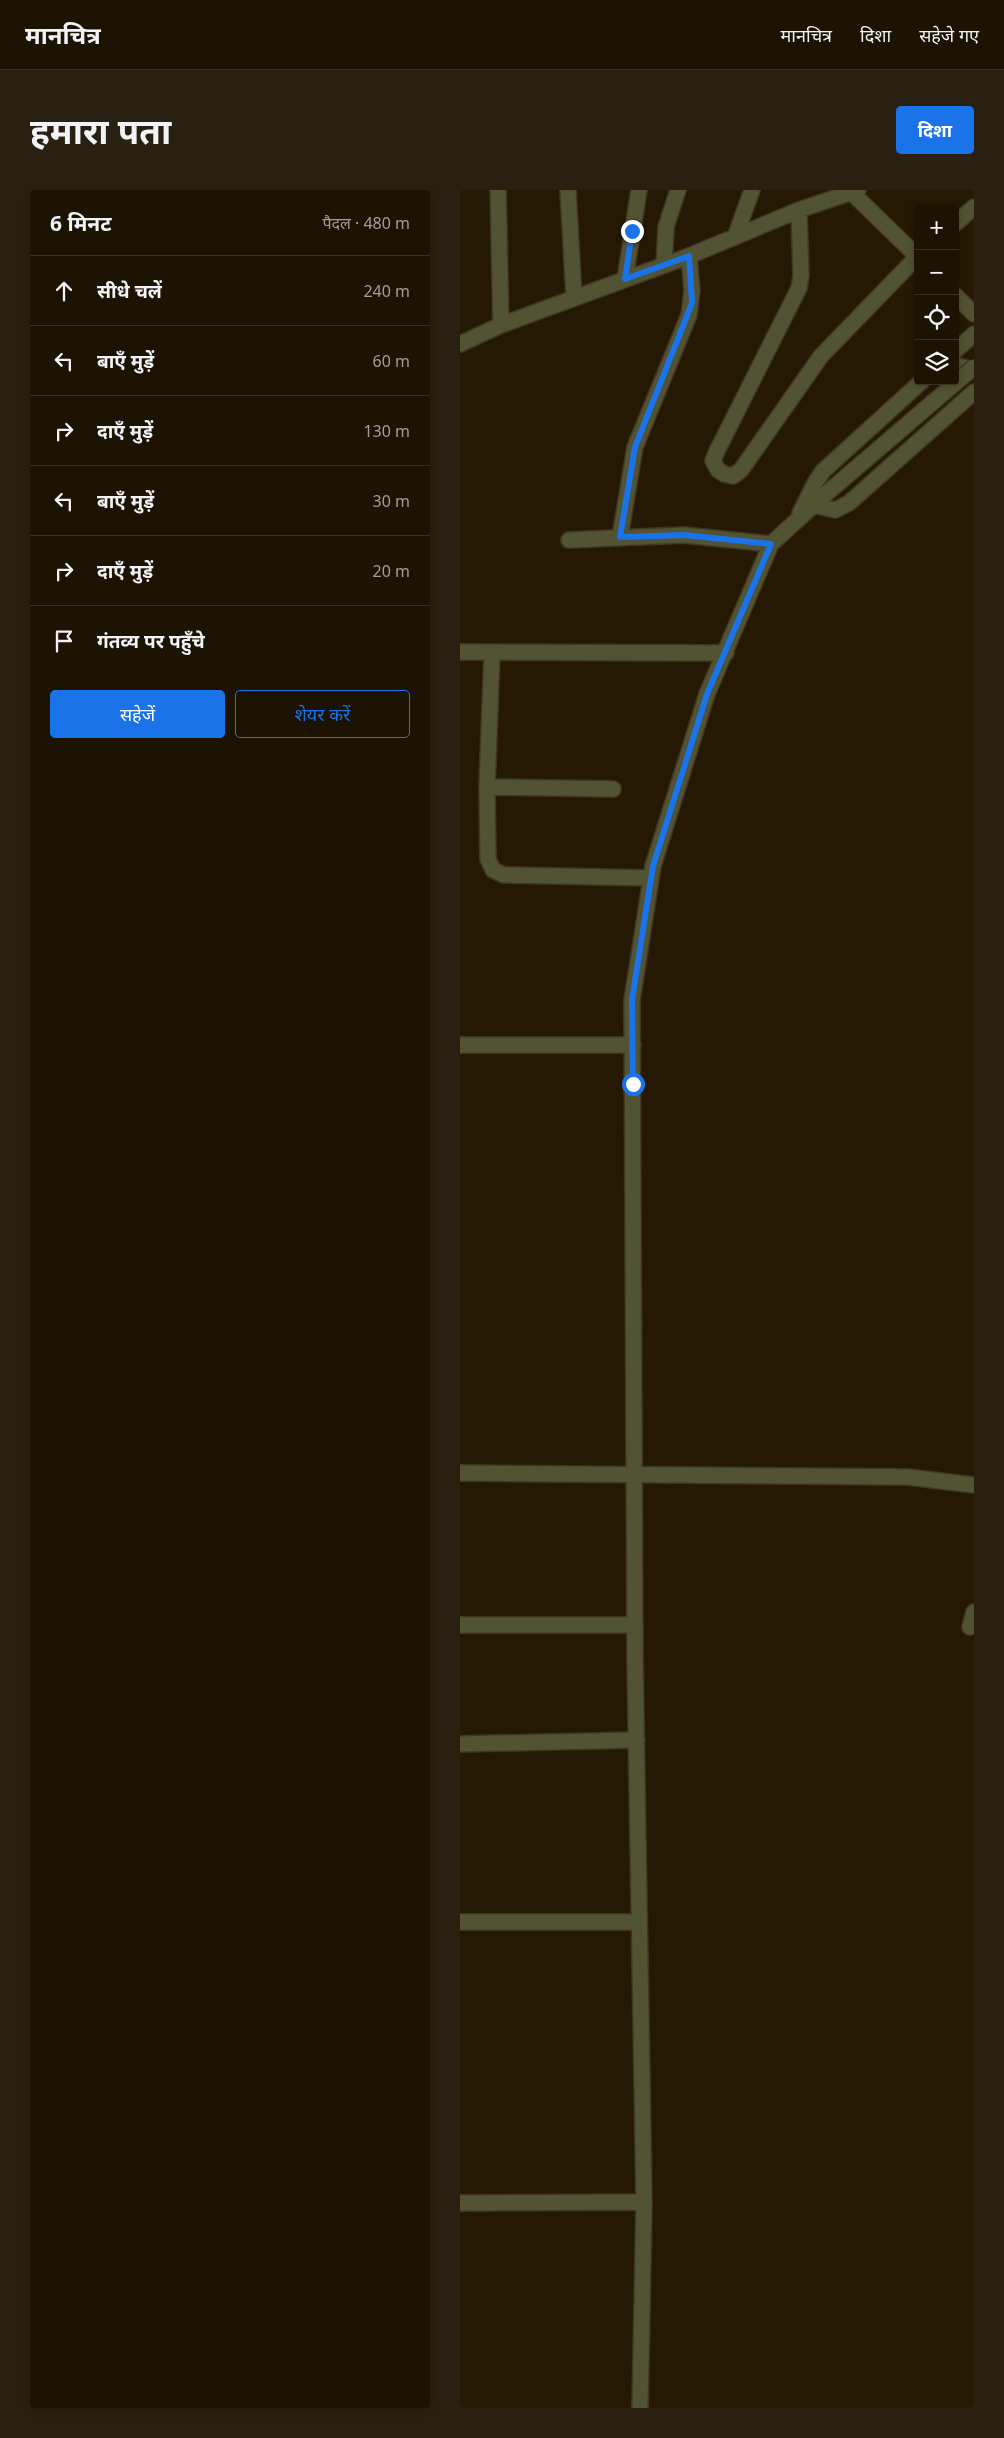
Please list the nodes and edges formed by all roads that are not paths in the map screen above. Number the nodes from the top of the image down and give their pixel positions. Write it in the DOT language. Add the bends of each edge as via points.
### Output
graph roads {
  1 [pos="498,190"];
  2 [pos="568,190"];
  3 [pos="639,190"];
  4 [pos="678,190"];
  5 [pos="752,190"];
  6 [pos="855,191"];
  7 [pos="825,196"];
  8 [pos="974,207"];
  9 [pos="799,210"];
  10 [pos="959,220"];
  11 [pos="735,236"];
  12 [pos="914,253"];
  13 [pos="689,256"];
  14 [pos="914,261"];
  15 [pos="664,265"];
  16 [pos="625,279"];
  17 [pos="574,298"];
  18 [pos="959,299"];
  19 [pos="974,314"];
  20 [pos="501,325"];
  21 [pos="974,334"];
  22 [pos="460,344"];
  23 [pos="959,347"];
  24 [pos="959,366"];
  25 [pos="974,369"];
  26 [pos="918,385"];
  27 [pos="974,392"];
  28 [pos="813,505"];
  29 [pos="797,520"];
  30 [pos="620,537"];
  31 [pos="570,540"];
  32 [pos="771,544"];
  33 [pos="460,652"];
  34 [pos="492,652"];
  35 [pos="726,653"];
  36 [pos="487,787"];
  37 [pos="612,790"];
  38 [pos="651,878"];
  39 [pos="460,1045"];
  40 [pos="633,1045"];
  41 [pos="460,1473"];
  42 [pos="634,1474"];
  43 [pos="974,1485"];
  44 [pos="974,1612"];
  45 [pos="460,1625"];
  46 [pos="635,1625"];
  47 [pos="970,1627"];
  48 [pos="636,1740"];
  49 [pos="460,1744"];
  50 [pos="460,1922"];
  51 [pos="640,1922"];
  52 [pos="644,2202"];
  53 [pos="460,2203"];
  54 [pos="640,2408"];
  1 -- 20 [label="street"];
  2 -- 17 [label="street"];
  3 -- 16 [label="street"];
  4 -- 15 [label="street" via="666,227"];
  5 -- 11 [label="street"];
  6 -- 7 [label="street"];
  6 -- 12 [label="street"];
  7 -- 9 [label="street"];
  8 -- 10 [label="street"];
  9 -- 11 [label="street"];
  9 -- 14 [label="street" via="799,288 716,452 713,462 724,474 732,476 741,470 821,356"];
  11 -- 13 [label="street"];
  13 -- 15 [label="street"];
  13 -- 30 [label="street" via="692,303 635,447"];
  15 -- 16 [label="street"];
  16 -- 17 [label="street"];
  17 -- 20 [label="street"];
  18 -- 19 [label="street"];
  20 -- 22 [label="street"];
  21 -- 23 [label="street"];
  24 -- 25 [label="street"];
  25 -- 28 [label="street, bridge"];
  26 -- 29 [label="street" via="823,471"];
  27 -- 28 [label="street" via="849,503 835,510"];
  28 -- 29 [label="street"];
  29 -- 32 [label="street"];
  30 -- 31 [label="street"];
  30 -- 32 [label="street" via="684,535"];
  32 -- 35 [label="street"];
  33 -- 34 [label="street"];
  34 -- 35 [label="street"];
  34 -- 36 [label="street"];
  35 -- 38 [label="street" via="707,694"];
  36 -- 37 [label="street"];
  36 -- 38 [label="street" via="488,859 493,870 504,875"];
  38 -- 40 [label="street" via="632,1000"];
  39 -- 40 [label="street"];
  40 -- 42 [label="street"];
  41 -- 42 [label="street"];
  42 -- 43 [label="street" via="908,1477"];
  42 -- 46 [label="street"];
  44 -- 47 [label="street"];
  45 -- 46 [label="street"];
  46 -- 48 [label="street"];
  48 -- 49 [label="street"];
  48 -- 51 [label="street"];
  50 -- 51 [label="street"];
  51 -- 52 [label="street"];
  52 -- 53 [label="street"];
  52 -- 54 [label="street"];
}
